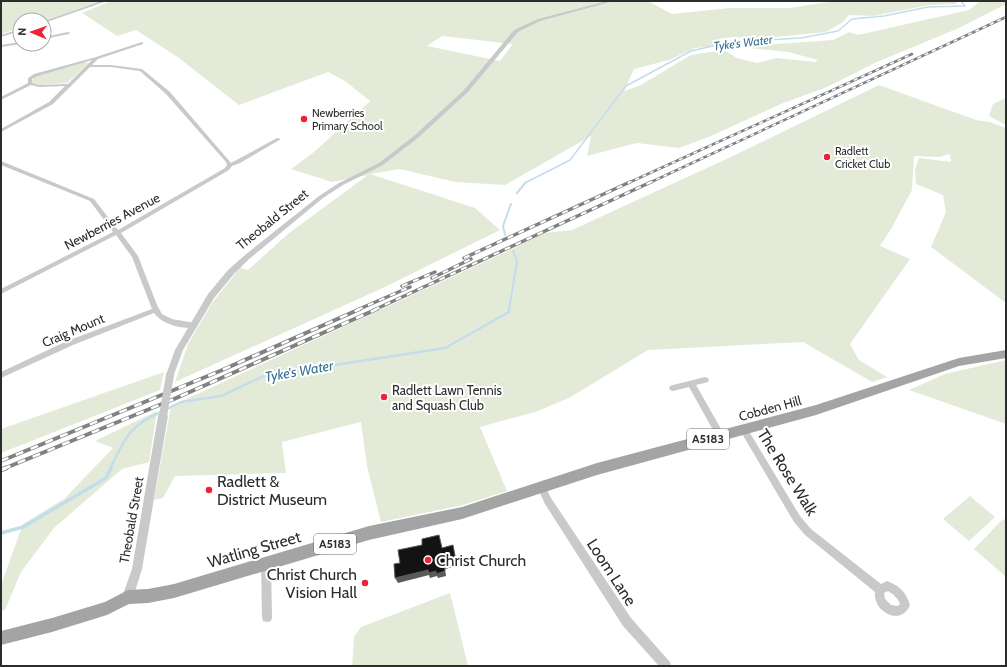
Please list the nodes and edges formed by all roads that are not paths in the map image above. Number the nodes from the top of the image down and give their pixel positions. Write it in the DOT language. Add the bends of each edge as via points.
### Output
graph roads {
  1 [pos="105,1"];
  2 [pos="612,1"];
  3 [pos="52,19"];
  4 [pos="12,33"];
  5 [pos="68,33"];
  6 [pos="1,36"];
  7 [pos="52,36"];
  8 [pos="142,43"];
  9 [pos="12,44"];
  10 [pos="1,46"];
  11 [pos="97,58"];
  12 [pos="88,66"];
  13 [pos="30,84"];
  14 [pos="70,85"];
  15 [pos="1,99"];
  16 [pos="1,131"];
  17 [pos="279,139"];
  18 [pos="1,163"];
  19 [pos="230,165"];
  20 [pos="118,232"];
  21 [pos="1,292"];
  22 [pos="155,310"];
  23 [pos="193,325"];
  24 [pos="1006,354"];
  25 [pos="1,375"];
  26 [pos="705,380"];
  27 [pos="691,384"];
  28 [pos="673,388"];
  29 [pos="744,430"];
  30 [pos="721,436"];
  31 [pos="541,487"];
  32 [pos="266,564"];
  33 [pos="880,590"];
  34 [pos="128,597"];
  35 [pos="268,617"];
  36 [pos="1,638"];
  37 [pos="666,666"];
  1 -- 3 [label="street"];
  2 -- 23 [label="street, Theobald Street" via="539,20 516,31 466,91 417,136 381,164 321,197 247,257 211,296"];
  4 -- 6 [label="street"];
  5 -- 7 [label="street"];
  8 -- 11 [label="street"];
  9 -- 10 [label="street"];
  11 -- 12 [label="street"];
  11 -- 13 [label="street" via="36,75 30,79"];
  12 -- 14 [label="street"];
  12 -- 19 [label="street" via="141,70 168,93"];
  13 -- 14 [label="street"];
  13 -- 15 [label="street"];
  14 -- 16 [label="street" via="51,103"];
  17 -- 19 [label="street, Newberries Avenue"];
  18 -- 20 [label="street" via="92,200"];
  19 -- 20 [label="street, Newberries Avenue"];
  20 -- 21 [label="street, Newberries Avenue"];
  20 -- 22 [label="street" via="140,266"];
  22 -- 23 [label="street" via="166,320"];
  22 -- 25 [label="street, Craig Mount" via="70,342"];
  23 -- 34 [label="street, Theobald Street, bridge" via="179,350 170,375 137,569"];
  24 -- 29 [label="main road, Cobden Hill / A5183" via="959,362 816,410"];
  26 -- 27 [label="street"];
  27 -- 28 [label="street"];
  27 -- 30 [label="street"];
  29 -- 30 [label="main road, Cobden Hill / A5183"];
  29 -- 33 [label="street, The Rose Walk" via="797,519 808,532"];
  30 -- 31 [label="main road, Cobden Hill / A5183" via="667,449"];
  31 -- 32 [label="main road, Watling Street / A5183" via="462,513 369,533"];
  31 -- 37 [label="street, Loom Lane" via="627,622"];
  32 -- 34 [label="main road, Watling Street / A5183" via="174,591"];
  32 -- 35 [label="street"];
  34 -- 36 [label="main road, Watling Street / A5183" via="107,608"];
}
